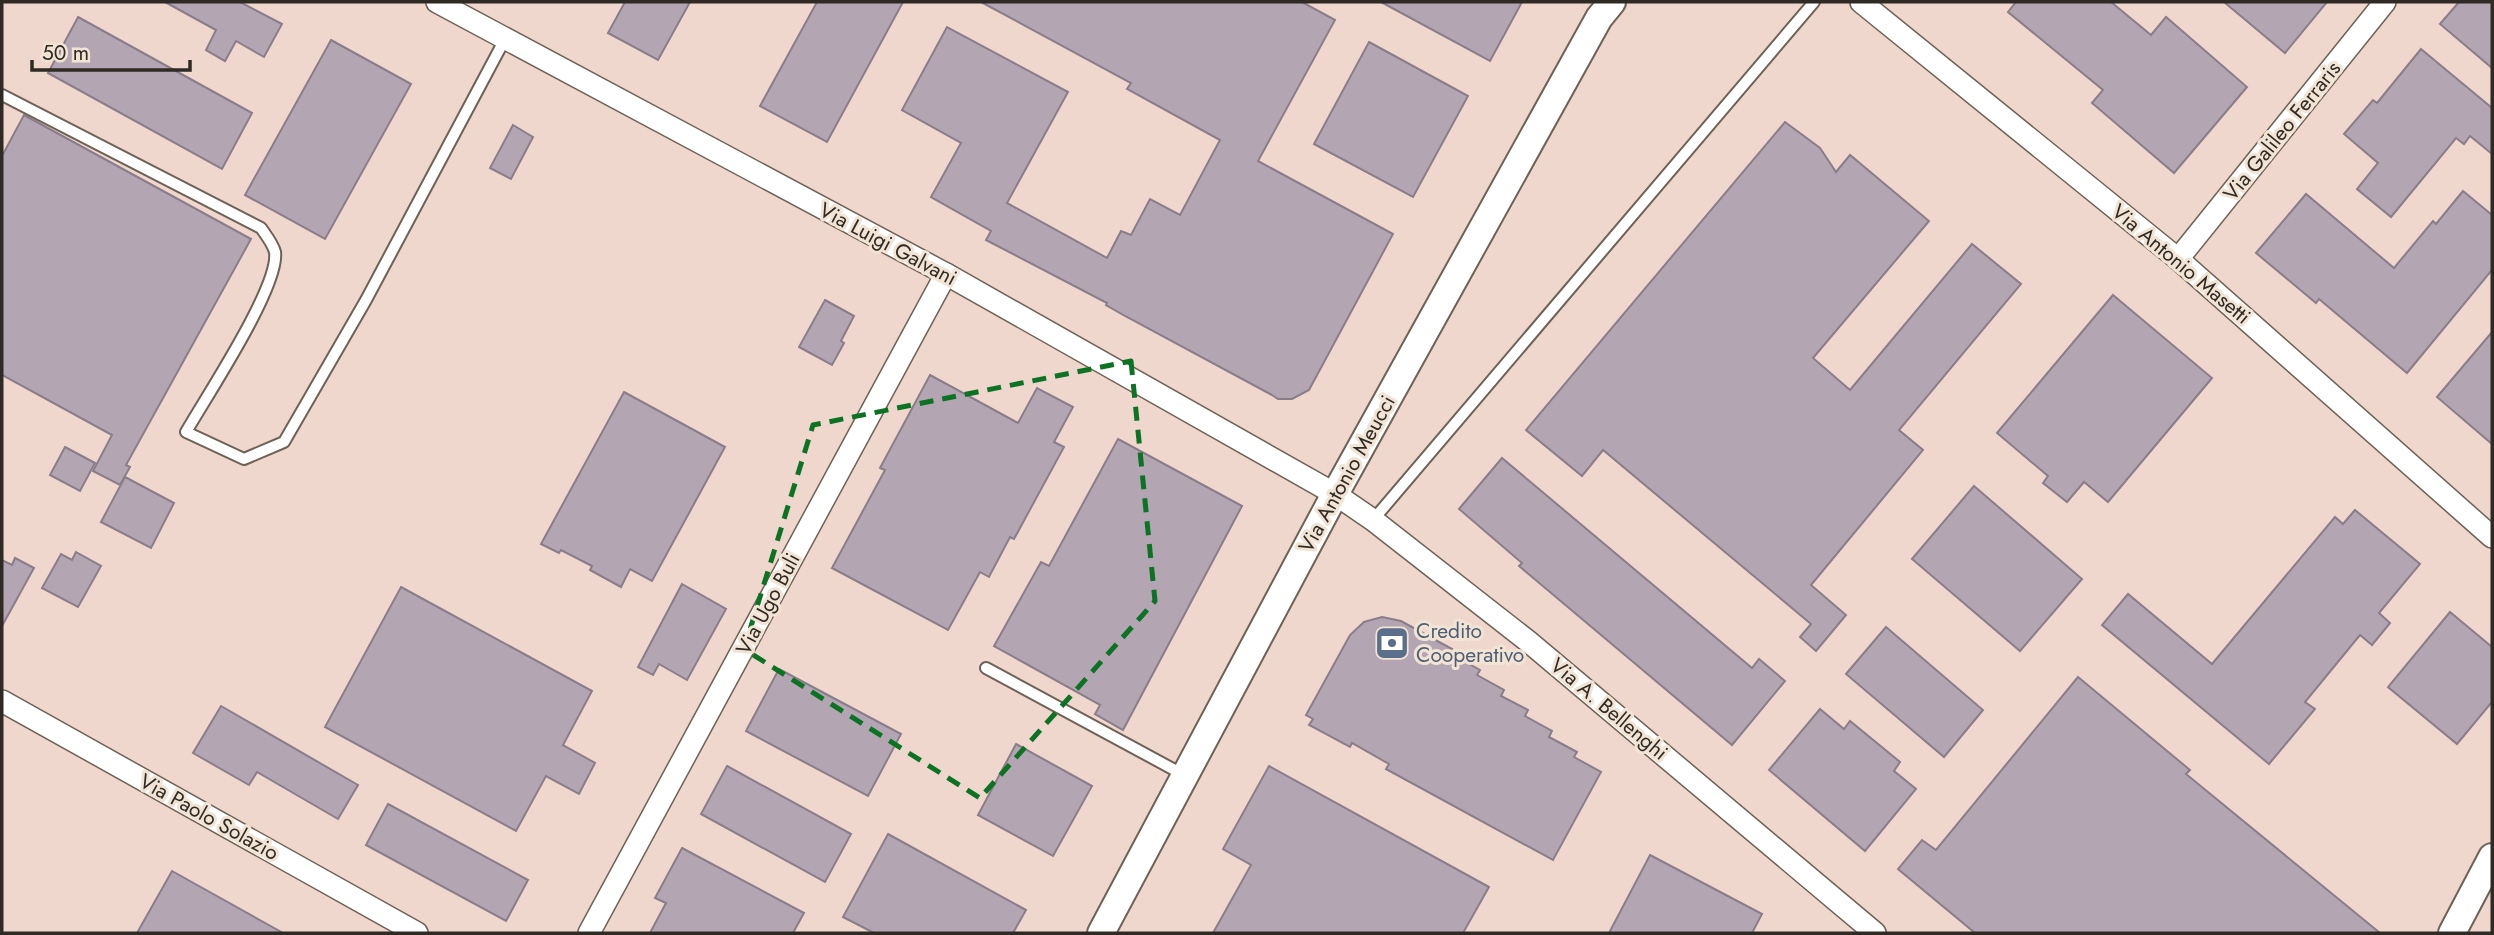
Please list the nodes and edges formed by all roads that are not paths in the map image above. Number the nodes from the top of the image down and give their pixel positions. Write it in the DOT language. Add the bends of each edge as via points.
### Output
graph roads {
  1 [pos="437,2"];
  2 [pos="1814,2"];
  3 [pos="1861,2"];
  4 [pos="2385,2"];
  5 [pos="1605,7"];
  6 [pos="505,38"];
  7 [pos="2,95"];
  8 [pos="2178,259"];
  9 [pos="946,274"];
  10 [pos="1335,494"];
  11 [pos="1373,520"];
  12 [pos="2492,537"];
  13 [pos="986,668"];
  14 [pos="2,701"];
  15 [pos="1184,775"];
  16 [pos="2492,857"];
  17 [pos="416,933"];
  18 [pos="589,933"];
  19 [pos="1101,933"];
  20 [pos="1875,933"];
  21 [pos="2452,933"];
  1 -- 6 [label="street, Via Luigi Galvani"];
  2 -- 11 [label="lane"];
  3 -- 8 [label="street, Via Antonio Masetti"];
  4 -- 8 [label="street, Via Galileo Ferraris"];
  5 -- 10 [label="street, Via Antonio Meucci"];
  6 -- 7 [label="lane" via="366,300 284,442 244,459 186,432 264,297 273,273 275,250 261,228"];
  6 -- 9 [label="street, Via Luigi Galvani"];
  8 -- 12 [label="street, Via Antonio Masetti"];
  9 -- 10 [label="street, Via Luigi Galvani"];
  9 -- 18 [label="street, Via Ugo Buli"];
  10 -- 11 [label="street, Via A. Bellenghi"];
  10 -- 15 [label="street, Via Antonio Meucci"];
  11 -- 20 [label="street, Via A. Bellenghi" via="1529,642"];
  13 -- 15 [label="lane"];
  14 -- 17 [label="street, Via Paolo Solazio"];
  15 -- 19 [label="street, Via Antonio Meucci"];
  16 -- 21 [label="street"];
}
